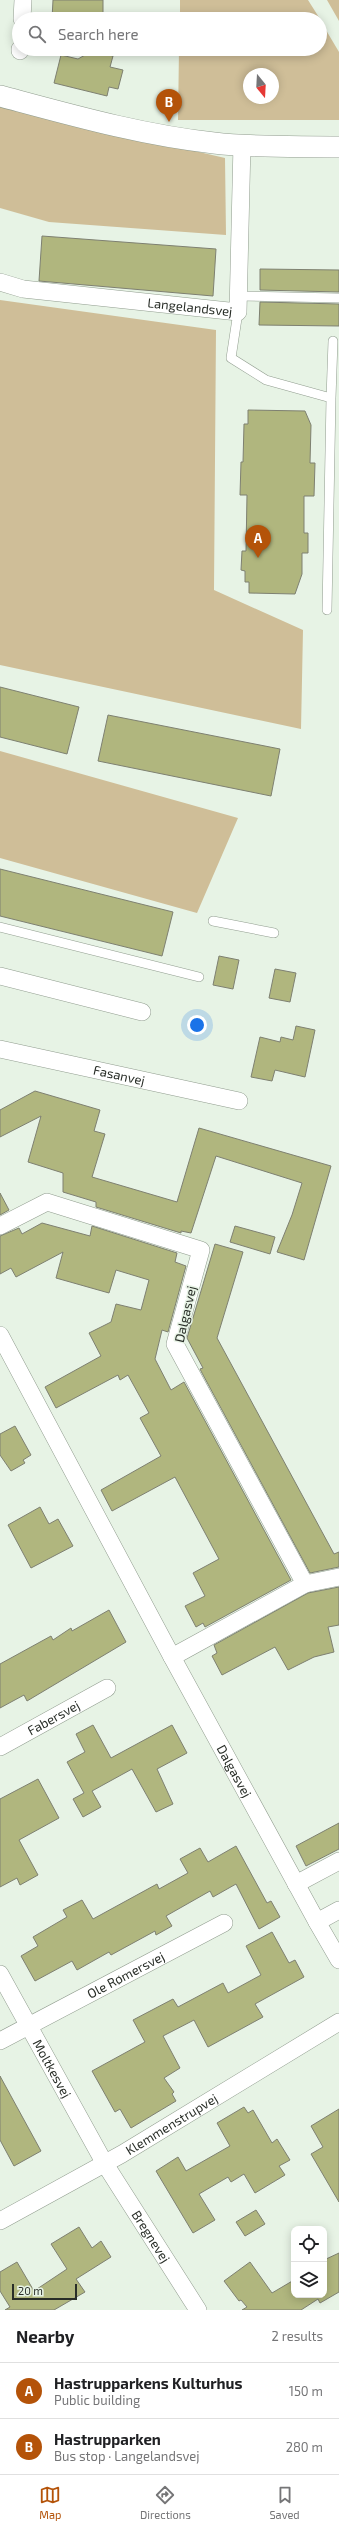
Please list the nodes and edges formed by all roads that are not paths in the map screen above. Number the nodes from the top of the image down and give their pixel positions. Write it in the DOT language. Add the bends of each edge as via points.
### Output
graph roads {
  1 [pos="23,0"];
  2 [pos="22,12"];
  3 [pos="0,96"];
  4 [pos="242,144"];
  5 [pos="339,147"];
  6 [pos="0,282"];
  7 [pos="338,298"];
  8 [pos="238,304"];
  9 [pos="333,342"];
  10 [pos="331,398"];
  11 [pos="327,610"];
  12 [pos="213,921"];
  13 [pos="0,927"];
  14 [pos="274,934"];
  15 [pos="0,976"];
  16 [pos="199,977"];
  17 [pos="142,1012"];
  18 [pos="0,1049"];
  19 [pos="239,1101"];
  20 [pos="0,1226"];
  21 [pos="0,1335"];
  22 [pos="339,1577"];
  23 [pos="305,1584"];
  24 [pos="172,1658"];
  25 [pos="107,1688"];
  26 [pos="0,1747"];
  27 [pos="339,1861"];
  28 [pos="296,1884"];
  29 [pos="339,1910"];
  30 [pos="317,1922"];
  31 [pos="224,1923"];
  32 [pos="339,1960"];
  33 [pos="0,1974"];
  34 [pos="339,2022"];
  35 [pos="27,2026"];
  36 [pos="0,2041"];
  37 [pos="105,2164"];
  38 [pos="0,2221"];
  39 [pos="198,2310"];
  1 -- 2 [label="street"];
  3 -- 4 [label="street" via="117,127 215,144"];
  4 -- 5 [label="street"];
  4 -- 8 [label="street, Langelandsvej"];
  6 -- 8 [label="street, Langelandsvej" via="23,289"];
  7 -- 8 [label="lane"];
  8 -- 10 [label="lane" via="230,358 266,380"];
  9 -- 10 [label="lane"];
  10 -- 11 [label="lane"];
  12 -- 14 [label="lane"];
  13 -- 16 [label="lane"];
  15 -- 17 [label="street"];
  18 -- 19 [label="street, Fasanvej"];
  20 -- 23 [label="street, Dalgasvej" via="47,1202 201,1250 175,1344"];
  21 -- 24 [label="street, Dalgasvej"];
  22 -- 23 [label="street"];
  23 -- 24 [label="street"];
  24 -- 28 [label="street, Dalgasvej"];
  25 -- 26 [label="street, Fabersvej"];
  27 -- 28 [label="street"];
  28 -- 30 [label="street, Dalgasvej"];
  29 -- 30 [label="street"];
  30 -- 32 [label="street, Dalgasvej"];
  31 -- 35 [label="street, Ole Rømersvej"];
  33 -- 35 [label="street, Moltkesvej"];
  34 -- 37 [label="street, Klemmenstrupvej"];
  35 -- 36 [label="street, Ole Rømersvej"];
  35 -- 37 [label="street, Moltkesvej"];
  37 -- 38 [label="street, Klemmenstrupvej"];
  37 -- 39 [label="street, Bregnevej"];
}
